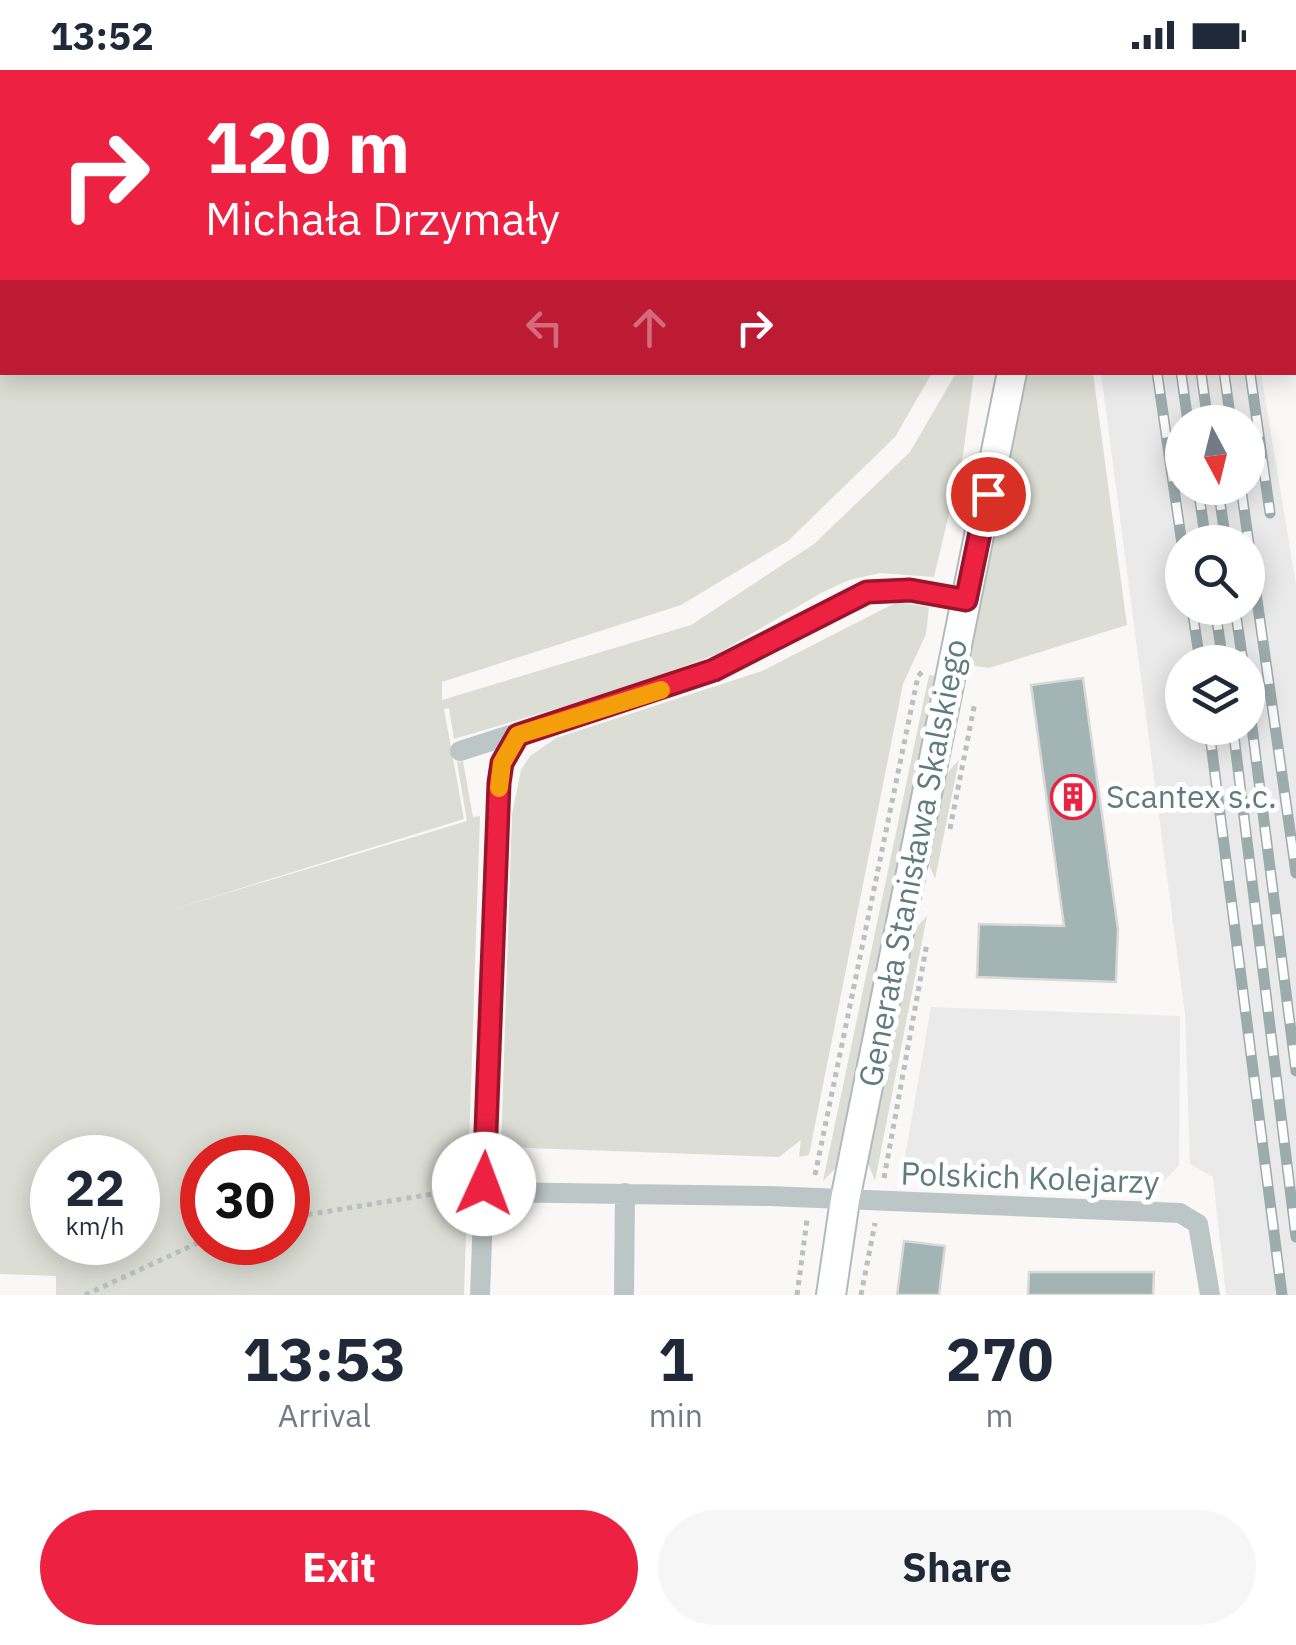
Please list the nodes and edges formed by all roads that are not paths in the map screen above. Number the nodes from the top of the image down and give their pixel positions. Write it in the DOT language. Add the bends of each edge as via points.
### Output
graph roads {
  1 [pos="1011,375"];
  2 [pos="966,600"];
  3 [pos="518,735"];
  4 [pos="460,751"];
  5 [pos="484,1188"];
  6 [pos="625,1193"];
  7 [pos="845,1200"];
  8 [pos="480,1295"];
  9 [pos="624,1295"];
  10 [pos="831,1295"];
  11 [pos="1210,1295"];
  1 -- 2 [label="street, Generała Stanisława Skalskiego"];
  2 -- 3 [label="street" via="910,590 867,592 714,670"];
  2 -- 7 [label="street, Generała Stanisława Skalskiego"];
  3 -- 4 [label="street"];
  3 -- 5 [label="street" via="499,783"];
  5 -- 6 [label="street, Polskich Kolejarzy"];
  5 -- 8 [label="street"];
  6 -- 7 [label="street, Polskich Kolejarzy"];
  6 -- 9 [label="street"];
  7 -- 10 [label="street, Generała Stanisława Skalskiego"];
  7 -- 11 [label="street, Polskich Kolejarzy" via="1180,1213 1198,1224"];
}
